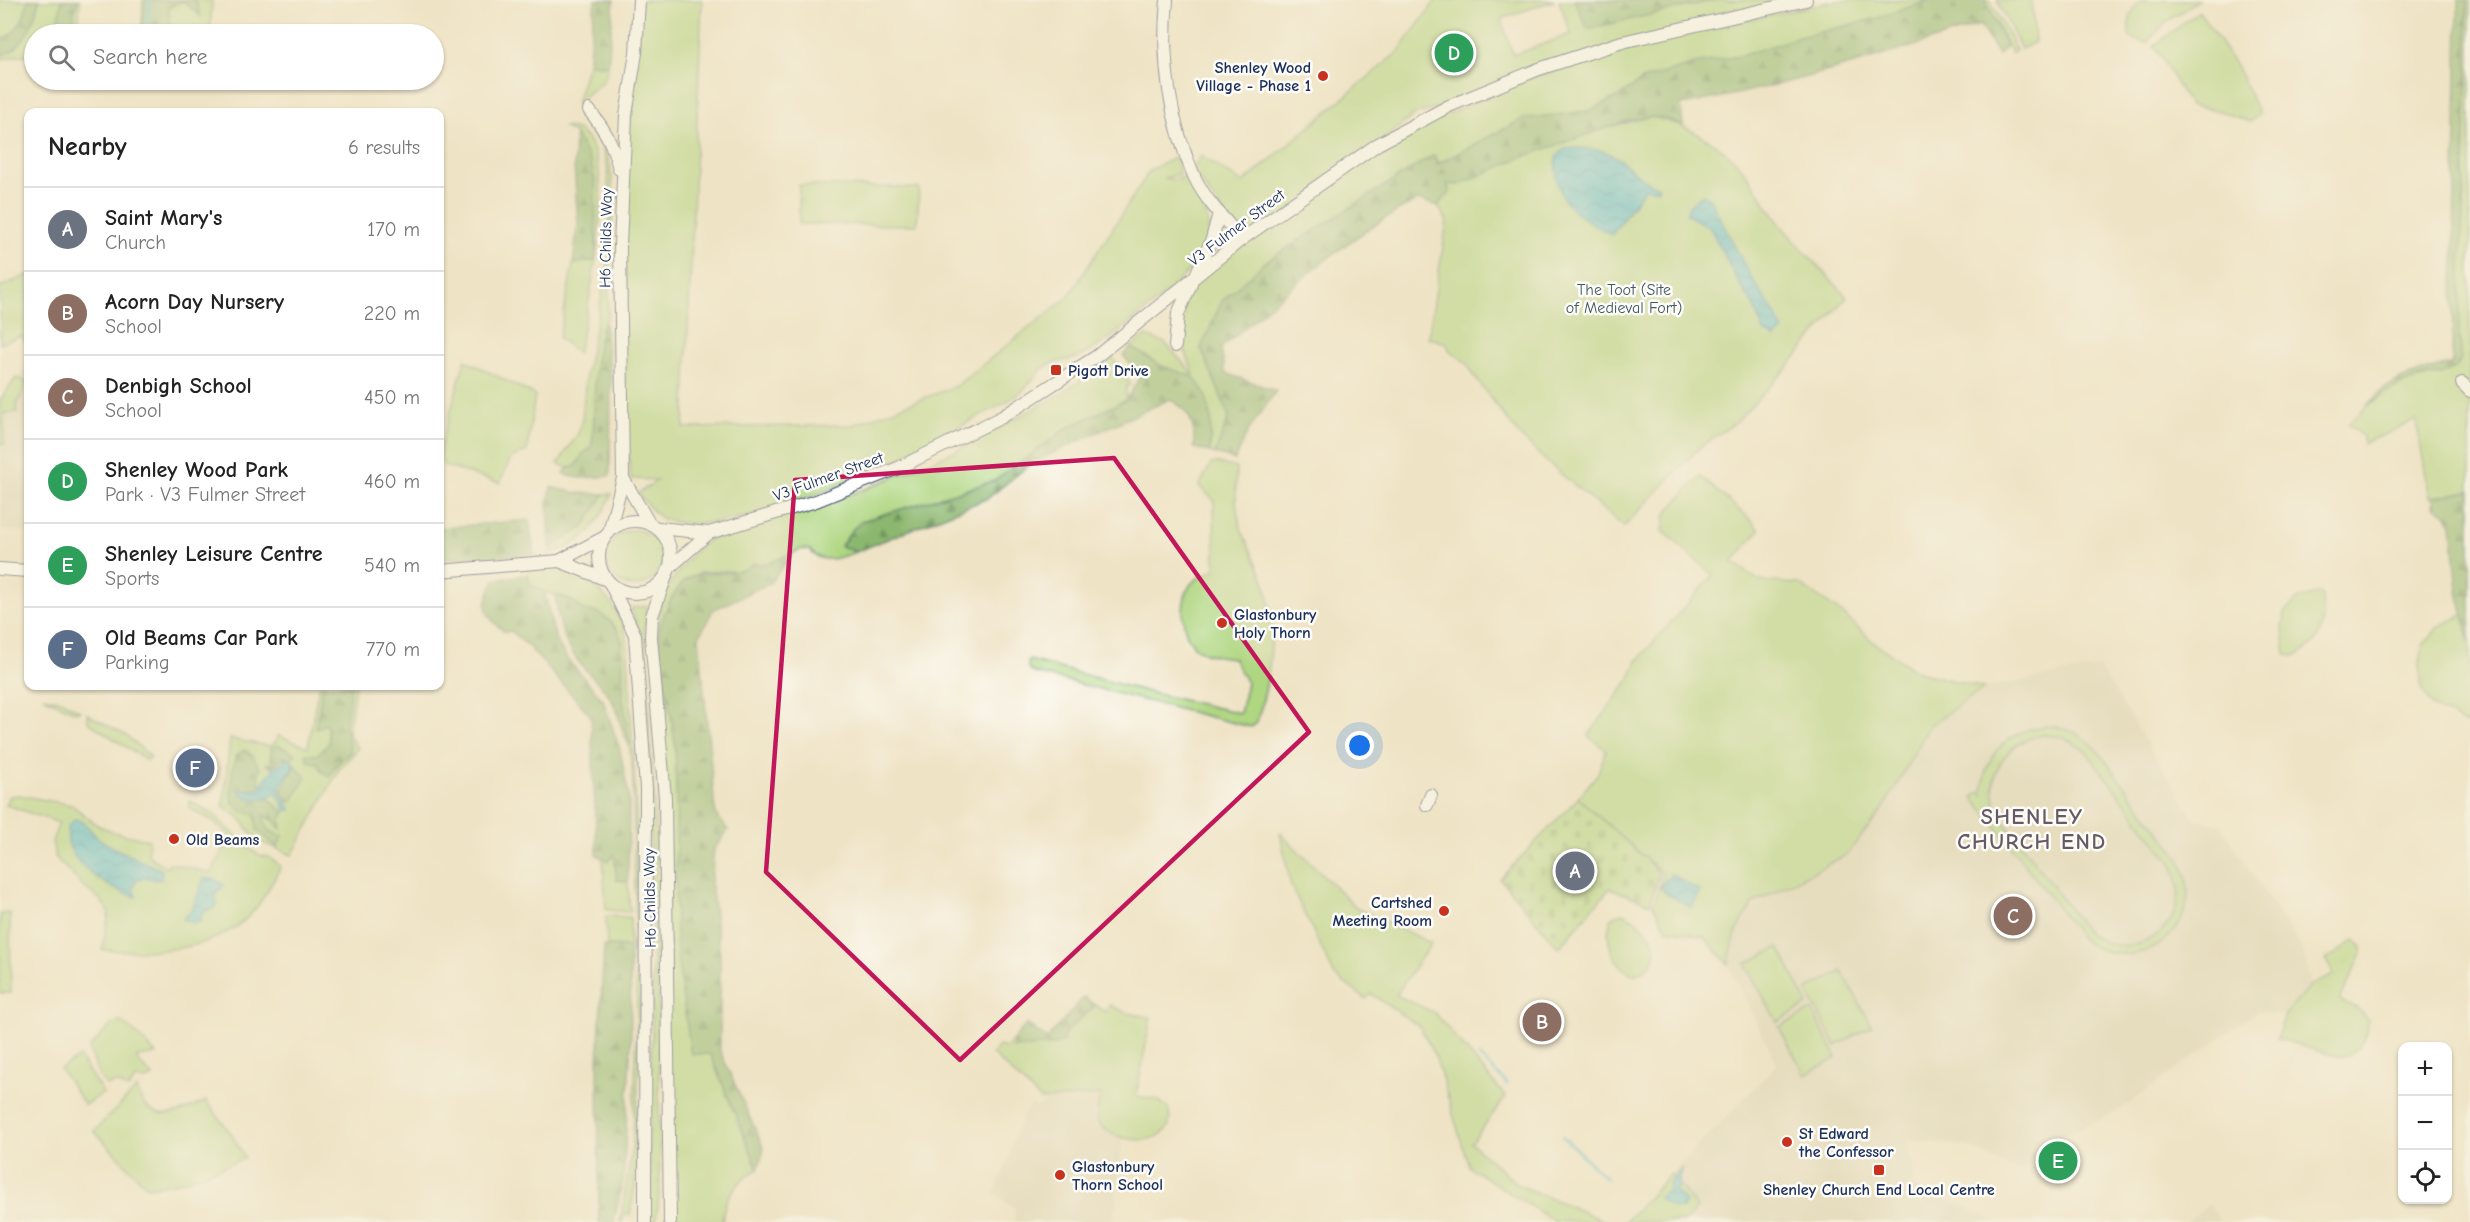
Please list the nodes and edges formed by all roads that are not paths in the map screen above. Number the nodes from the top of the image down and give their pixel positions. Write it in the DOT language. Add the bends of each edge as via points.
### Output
graph roads {
  1 [pos="639,0"];
  2 [pos="1167,0"];
  3 [pos="1806,0"];
  4 [pos="589,110"];
  5 [pos="622,182"];
  6 [pos="1219,213"];
  7 [pos="1242,239"];
  8 [pos="1193,279"];
  9 [pos="1175,346"];
  10 [pos="623,478"];
  11 [pos="653,526"];
  12 [pos="709,532"];
  13 [pos="607,535"];
  14 [pos="559,561"];
  15 [pos="4,569"];
  16 [pos="24,571"];
  17 [pos="444,571"];
  18 [pos="668,572"];
  19 [pos="609,582"];
  20 [pos="645,1222"];
  21 [pos="670,1222"];
  1 -- 5 [label="street, H6 Childs Way"];
  2 -- 6 [label="street" via="1164,44 1173,120 1194,177"];
  3 -- 7 [label="street, V3 Fulmer Street" via="1622,42 1539,69 1449,106 1378,144"];
  4 -- 5 [label="street" via="613,145"];
  5 -- 10 [label="street, H6 Childs Way"];
  6 -- 7 [label="street"];
  6 -- 8 [label="street" via="1212,239"];
  7 -- 8 [label="street, V3 Fulmer Street"];
  8 -- 9 [label="street" via="1178,314"];
  8 -- 12 [label="street, V3 Fulmer Street" via="1097,356 1002,417 909,463 816,501"];
  10 -- 11 [label="street, H6 Childs Way"];
  10 -- 13 [label="street, H6 Childs Way"];
  11 -- 12 [label="street, V3 Fulmer Street"];
  11 -- 13 [label="street" via="627,521"];
  11 -- 18 [label="street" via="669,542"];
  12 -- 18 [label="street, V3 Fulmer Street"];
  13 -- 14 [label="street"];
  13 -- 19 [label="street" via="599,559"];
  14 -- 17 [label="street"];
  14 -- 19 [label="street"];
  15 -- 16 [label="street"];
  18 -- 19 [label="street" via="659,584 640,593 629,593"];
  18 -- 21 [label="street, H6 Childs Way" via="652,616 651,637 665,798"];
  19 -- 20 [label="street, H6 Childs Way" via="635,635 646,789"];
}
